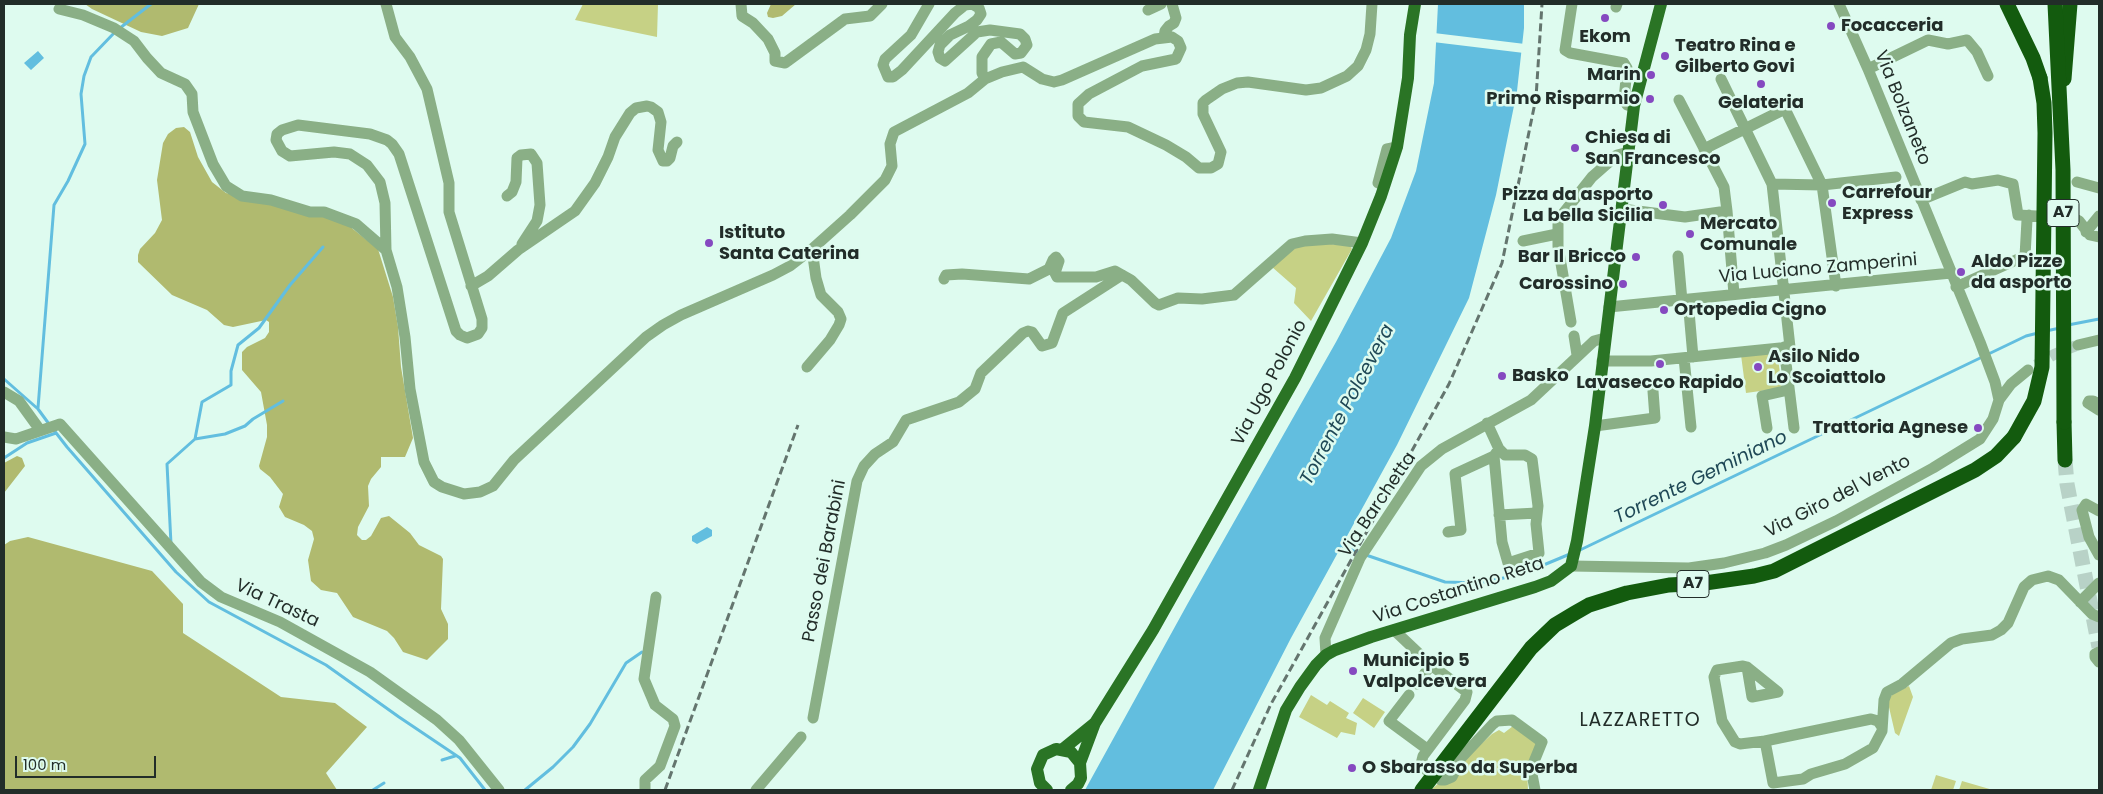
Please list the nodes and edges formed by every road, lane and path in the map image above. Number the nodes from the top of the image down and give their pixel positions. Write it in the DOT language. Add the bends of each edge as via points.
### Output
graph roads {
  1 [pos="386,4"];
  2 [pos="741,4"];
  3 [pos="882,4"];
  4 [pos="929,4"];
  5 [pos="1161,4"];
  6 [pos="1172,4"];
  7 [pos="1372,4"];
  8 [pos="1415,4"];
  9 [pos="1572,4"];
  10 [pos="1661,4"];
  11 [pos="1839,4"];
  12 [pos="2007,4"];
  13 [pos="2055,4"];
  14 [pos="2070,4"];
  15 [pos="59,9"];
  16 [pos="1148,10"];
  17 [pos="1164,37"];
  18 [pos="1868,69"];
  19 [pos="1988,76"];
  20 [pos="985,79"];
  21 [pos="1721,79"];
  22 [pos="1679,100"];
  23 [pos="1634,106"];
  24 [pos="1746,128"];
  25 [pos="2062,131"];
  26 [pos="677,142"];
  27 [pos="1397,147"];
  28 [pos="1704,149"];
  29 [pos="1628,152"];
  30 [pos="1896,177"];
  31 [pos="2078,182"];
  32 [pos="1378,183"];
  33 [pos="1772,184"];
  34 [pos="1822,185"];
  35 [pos="2099,188"];
  36 [pos="507,196"];
  37 [pos="1921,200"];
  38 [pos="1622,209"];
  39 [pos="1728,211"];
  40 [pos="2029,215"];
  41 [pos="2099,216"];
  42 [pos="2086,232"];
  43 [pos="1557,234"];
  44 [pos="2099,237"];
  45 [pos="1523,241"];
  46 [pos="1362,243"];
  47 [pos="812,249"];
  48 [pos="386,250"];
  49 [pos="518,250"];
  50 [pos="1678,256"];
  51 [pos="1951,274"];
  52 [pos="1122,275"];
  53 [pos="944,280"];
  54 [pos="471,286"];
  55 [pos="1836,286"];
  56 [pos="1956,287"];
  57 [pos="1783,290"];
  58 [pos="1734,294"];
  59 [pos="1685,301"];
  60 [pos="1609,307"];
  61 [pos="1571,322"];
  62 [pos="1574,336"];
  63 [pos="1605,338"];
  64 [pos="2099,340"];
  65 [pos="2078,345"];
  66 [pos="1784,347"];
  67 [pos="1577,356"];
  68 [pos="1689,358"];
  69 [pos="1602,361"];
  70 [pos="807,367"];
  71 [pos="2028,370"];
  72 [pos="1788,387"];
  73 [pos="1653,391"];
  74 [pos="4,392"];
  75 [pos="1999,400"];
  76 [pos="2099,404"];
  77 [pos="2099,410"];
  78 [pos="1487,424"];
  79 [pos="1595,426"];
  80 [pos="1691,427"];
  81 [pos="1767,428"];
  82 [pos="1794,428"];
  83 [pos="40,430"];
  84 [pos="4,437"];
  85 [pos="1496,453"];
  86 [pos="2065,460"];
  87 [pos="2099,511"];
  88 [pos="1537,513"];
  89 [pos="1499,515"];
  90 [pos="1448,532"];
  91 [pos="2099,555"];
  92 [pos="1572,564"];
  93 [pos="2099,583"];
  94 [pos="656,597"];
  95 [pos="2080,602"];
  96 [pos="2099,618"];
  97 [pos="1394,630"];
  98 [pos="2099,652"];
  99 [pos="1326,655"];
  100 [pos="2099,662"];
  101 [pos="1431,665"];
  102 [pos="1747,667"];
  103 [pos="1416,684"];
  104 [pos="1408,695"];
  105 [pos="813,718"];
  106 [pos="1095,723"];
  107 [pos="1882,727"];
  108 [pos="801,737"];
  109 [pos="1765,741"];
  110 [pos="1063,749"];
  111 [pos="1427,749"];
  112 [pos="1080,763"];
  113 [pos="1426,770"];
  114 [pos="1440,780"];
  115 [pos="499,790"];
  116 [pos="645,790"];
  117 [pos="756,790"];
  118 [pos="1045,790"];
  119 [pos="1071,790"];
  120 [pos="1259,790"];
  121 [pos="1422,790"];
  122 [pos="1535,790"];
  1 -- 54 [label="street" via="395,37 410,56 427,89 449,183 449,212"];
  2 -- 3 [label="street" via="742,16 768,39 775,61 785,63 845,19 870,16"];
  4 -- 20 [label="street" via="911,35 884,59 888,77 902,70 955,13 972,4 979,8 981,14 940,45 940,58 944,61 951,58 964,42 978,32 990,30 1020,34 1027,46 1022,53 1015,54 1001,42 991,44 982,57"];
  5 -- 16 [label="street"];
  6 -- 17 [label="street" via="1176,18"];
  7 -- 17 [label="street" via="1366,50 1358,66 1347,76 1321,88 1306,90 1238,83 1209,96 1204,103 1204,114 1221,157 1218,164 1207,169 1199,168 1166,145 1128,127 1084,122 1078,116 1078,104 1089,94 1142,66 1176,60 1180,44 1175,38"];
  8 -- 27 [label="main road, Via Ugo Polonio"];
  9 -- 23 [label="street" via="1565,50 1624,63 1627,68 1624,100 1627,105"];
  10 -- 23 [label="main road"];
  11 -- 18 [label="street, Via Bolzaneto"];
  12 -- 121 [label="highway, A7, bridge" via="2040,78 2045,133 2042,367 2034,401 2014,437 1996,456 1975,470 1774,571 1627,593 1575,612 1555,625 1531,648"];
  13 -- 25 [label="highway, A7, bridge"];
  14 -- 25 [label="highway, bridge"];
  15 -- 48 [label="street" via="114,28 134,41 162,73 186,84 213,164 226,186 242,196 271,200 310,212 324,212 356,224"];
  17 -- 20 [label="street" via="1054,82 1023,68"];
  18 -- 19 [label="street" via="1928,40 1948,44 1968,40"];
  18 -- 37 [label="street, Via Bolzaneto"];
  20 -- 47 [label="street" via="968,93 894,132 890,144 892,166 885,180"];
  21 -- 24 [label="street"];
  22 -- 28 [label="street"];
  23 -- 29 [label="main road"];
  24 -- 28 [label="street"];
  24 -- 33 [label="street"];
  24 -- 34 [label="street" via="1785,109"];
  25 -- 86 [label="highway, A7, bridge"];
  26 -- 49 [label="street" via="670,158 663,162 658,150 661,122 658,112 647,106 636,108 615,137 595,183 580,205"];
  27 -- 32 [label="street" via="1388,148"];
  27 -- 46 [label="main road, Via Ugo Polonio" via="1382,196"];
  28 -- 39 [label="street" via="1724,187"];
  29 -- 38 [label="main road"];
  29 -- 43 [label="street" via="1617,155 1592,177 1560,216"];
  30 -- 34 [label="street"];
  31 -- 35 [label="street"];
  33 -- 34 [label="street"];
  33 -- 57 [label="street"];
  34 -- 55 [label="street"];
  36 -- 49 [label="street" via="516,182 517,158 531,154 537,163 539,216"];
  37 -- 40 [label="street" via="1965,182 1998,180 2013,184 2018,215"];
  37 -- 51 [label="street, Via Bolzaneto"];
  38 -- 39 [label="street" via="1685,217"];
  38 -- 60 [label="main road"];
  39 -- 58 [label="street"];
  40 -- 42 [label="street" via="2073,218"];
  40 -- 56 [label="street" via="2025,256"];
  41 -- 42 [label="street"];
  42 -- 44 [label="street"];
  43 -- 45 [label="street"];
  43 -- 61 [label="street"];
  46 -- 52 [label="street" via="1332,239 1292,244 1234,294 1202,300 1178,298 1159,305"];
  46 -- 106 [label="main road, Via Ugo Polonio" via="1295,378 1153,630"];
  47 -- 48 [label="street" via="790,266 681,315 646,337 514,460 493,486 472,494 442,488 426,469 410,390 397,287"];
  47 -- 70 [label="street" via="821,295 841,319 830,340"];
  48 -- 54 [label="street" via="385,204 374,172 344,152 290,156 277,143 276,137 282,130 303,126 362,132 388,140 399,154 456,330 467,338 477,336 482,325"];
  49 -- 54 [label="street"];
  50 -- 59 [label="street"];
  51 -- 55 [label="street, Via Luciano Zamperini"];
  51 -- 56 [label="street, Via Bolzaneto"];
  52 -- 53 [label="street" via="1115,271 1096,277 1059,277 1055,274 1059,261 1056,257 1049,269 1029,279 962,274 946,276"];
  52 -- 105 [label="street, Passo dei Barabini" via="1063,313 1052,343 1042,346 1032,332 1023,332 981,373 975,389 959,402 906,420 893,442 864,466 857,481"];
  55 -- 57 [label="street, Via Luciano Zamperini"];
  56 -- 75 [label="street, Via Bolzaneto" via="1980,342"];
  57 -- 58 [label="street, Via Luciano Zamperini"];
  57 -- 66 [label="street" via="1790,346"];
  58 -- 59 [label="street, Via Luciano Zamperini"];
  59 -- 60 [label="street, Via Luciano Zamperini"];
  59 -- 68 [label="street"];
  60 -- 63 [label="main road"];
  62 -- 67 [label="street"];
  63 -- 67 [label="street, Via Barchetta" via="1594,341"];
  63 -- 69 [label="main road"];
  64 -- 65 [label="street"];
  66 -- 68 [label="street"];
  66 -- 72 [label="street"];
  67 -- 78 [label="street, Via Barchetta" via="1531,400"];
  68 -- 69 [label="street" via="1651,362"];
  68 -- 80 [label="street"];
  69 -- 79 [label="main road"];
  71 -- 75 [label="street, Via Giro del Vento"];
  72 -- 81 [label="street" via="1762,396"];
  72 -- 82 [label="street"];
  73 -- 79 [label="street" via="1655,418"];
  74 -- 83 [label="street" via="19,401"];
  75 -- 92 [label="street, Via Giro del Vento" via="1993,419 1980,439 1836,521 1779,548 1724,563 1689,568"];
  76 -- 77 [label="street" via="2088,403"];
  78 -- 85 [label="street"];
  78 -- 99 [label="street, Via Barchetta" via="1442,449 1421,466 1360,558 1325,638"];
  79 -- 92 [label="main road"];
  83 -- 84 [label="street" via="16,439"];
  83 -- 115 [label="street, Via Trasta" via="60,424 200,582 221,597 280,622 370,672 459,740"];
  85 -- 88 [label="street" via="1525,455 1532,459"];
  85 -- 89 [label="street"];
  85 -- 90 [label="street" via="1455,474 1461,530"];
  87 -- 91 [label="street" via="2089,505 2083,506 2088,532"];
  88 -- 89 [label="street"];
  88 -- 89 [label="street" via="1539,553 1508,563"];
  92 -- 97 [label="main road, Via Costantino Reta" via="1561,575 1543,584"];
  93 -- 95 [label="street"];
  94 -- 116 [label="street" via="644,679 655,705 675,723 662,762 645,780"];
  95 -- 96 [label="street"];
  95 -- 107 [label="street" via="2056,578 2040,577 2029,581 2008,623 2001,630 1951,643 1902,684 1889,689 1885,695"];
  97 -- 99 [label="main road, Via Costantino Reta"];
  97 -- 101 [label="street"];
  98 -- 100 [label="street" via="2095,654"];
  99 -- 120 [label="main road, Via Costantino Reta" via="1286,710"];
  101 -- 103 [label="street"];
  101 -- 111 [label="street" via="1467,692 1465,700"];
  102 -- 109 [label="street" via="1720,669 1714,674 1722,721 1735,742"];
  104 -- 111 [label="street" via="1389,721"];
  106 -- 110 [label="main road, Via Ugo Polonio"];
  106 -- 112 [label="main road, Via Ugo Polonio"];
  107 -- 109 [label="street" via="1871,719"];
  107 -- 109 [label="street" via="1874,746 1855,759 1803,779 1775,784"];
  108 -- 117 [label="street"];
  110 -- 112 [label="main road" via="1071,752"];
  110 -- 118 [label="main road, Via Ugo Polonio" via="1049,751 1039,762 1037,776"];
  111 -- 113 [label="street" via="1421,764"];
  112 -- 119 [label="main road, Via Ugo Polonio" via="1081,778"];
  114 -- 122 [label="street" via="1452,776 1461,758 1497,721 1512,720 1542,742 1531,769"];
}
